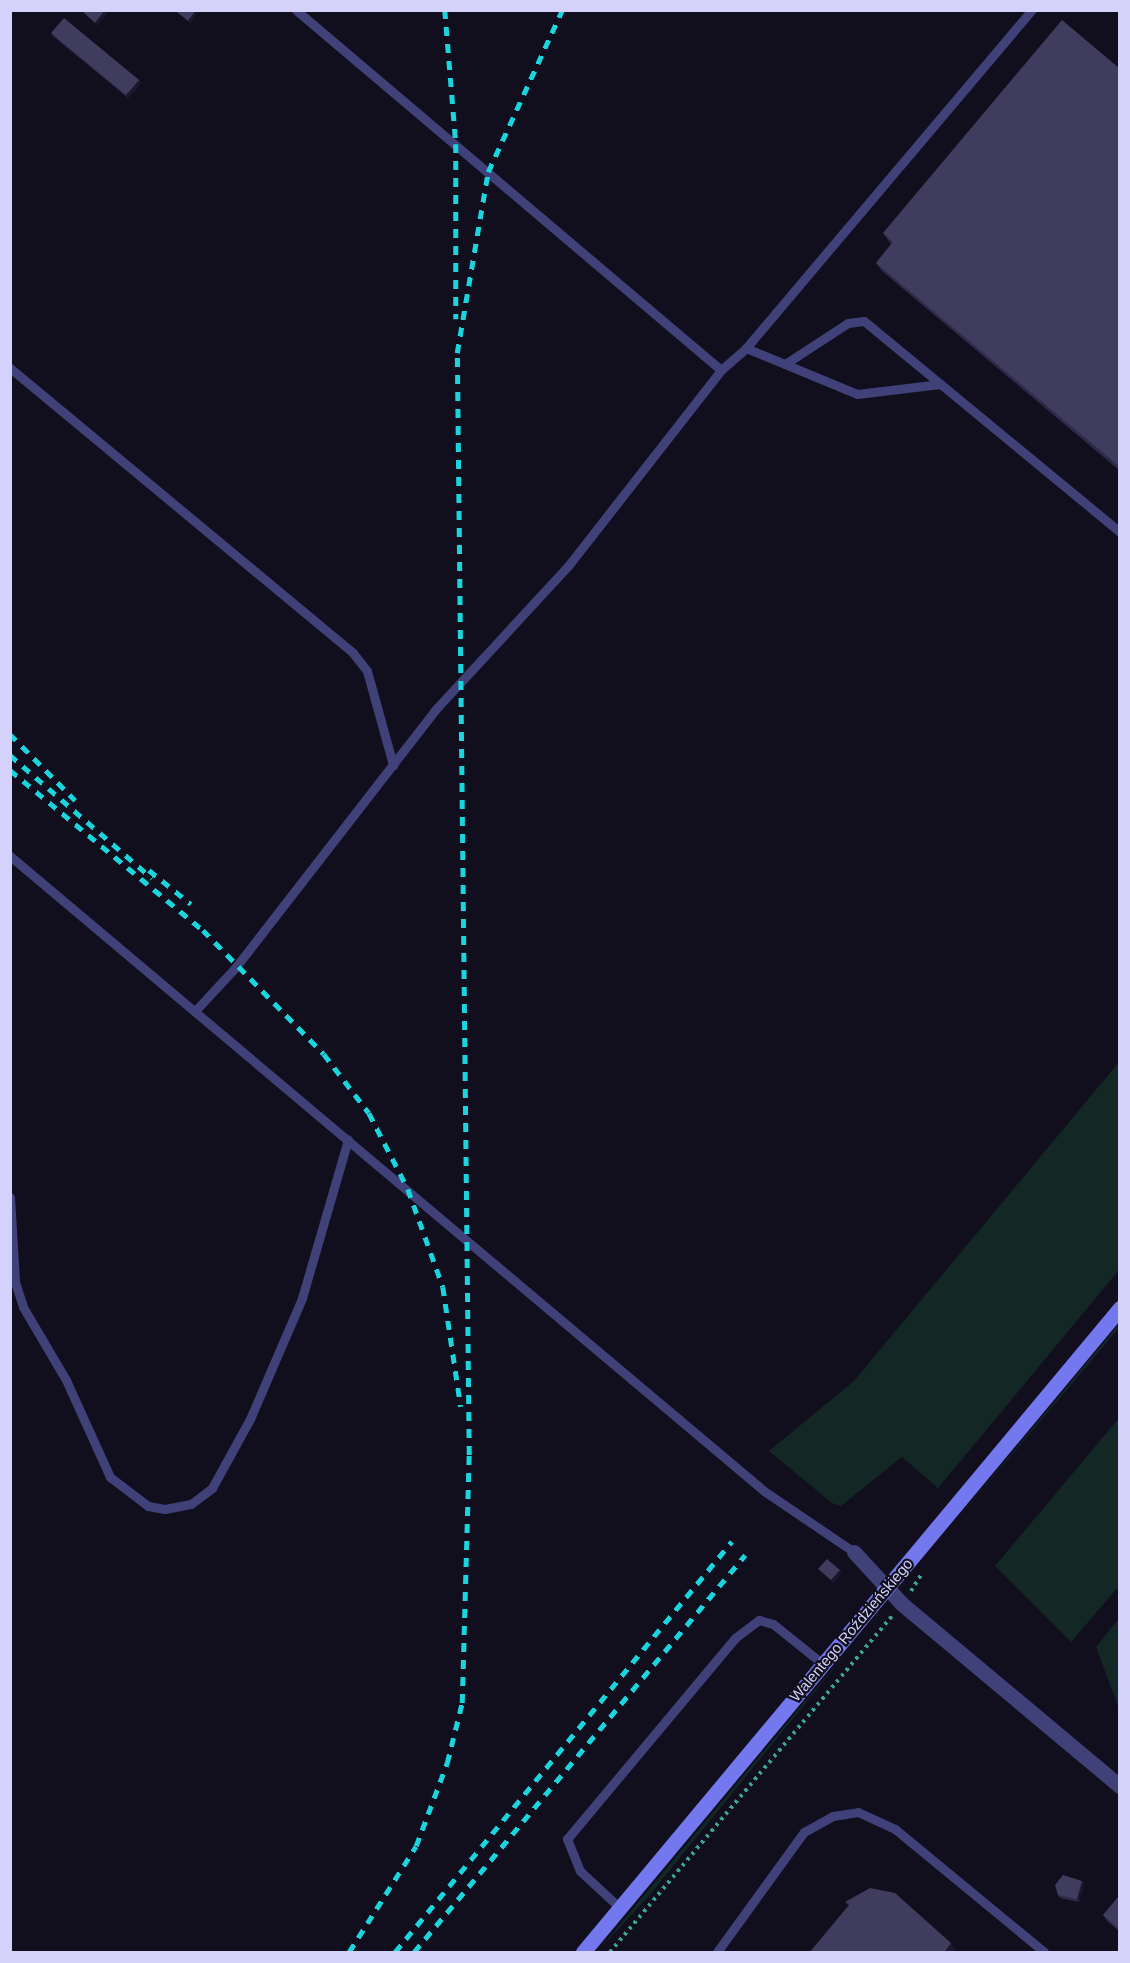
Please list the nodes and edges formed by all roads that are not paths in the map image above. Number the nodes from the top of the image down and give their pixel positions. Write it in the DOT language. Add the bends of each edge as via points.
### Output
graph roads {
  1 [pos="296,10"];
  2 [pos="1032,10"];
  3 [pos="746,348"];
  4 [pos="785,364"];
  5 [pos="10,368"];
  6 [pos="721,370"];
  7 [pos="940,384"];
  8 [pos="1119,532"];
  9 [pos="393,765"];
  10 [pos="10,856"];
  11 [pos="195,1011"];
  12 [pos="348,1140"];
  13 [pos="10,1197"];
  14 [pos="1119,1308"];
  15 [pos="854,1552"];
  16 [pos="887,1586"];
  17 [pos="823,1664"];
  18 [pos="1119,1786"];
  19 [pos="620,1908"];
  20 [pos="583,1953"];
  21 [pos="717,1953"];
  22 [pos="1044,1953"];
  1 -- 6 [label="lane"];
  2 -- 3 [label="lane"];
  3 -- 4 [label="lane"];
  3 -- 6 [label="lane"];
  4 -- 7 [label="lane" via="857,394"];
  4 -- 7 [label="lane" via="848,323 864,321"];
  5 -- 9 [label="lane" via="353,653 367,671"];
  6 -- 9 [label="lane" via="568,566 435,710"];
  7 -- 8 [label="lane"];
  9 -- 11 [label="lane" via="235,968"];
  10 -- 11 [label="lane"];
  11 -- 12 [label="lane"];
  12 -- 13 [label="lane" via="302,1298 250,1419 212,1488 191,1504 165,1509 148,1506 110,1477 66,1380 23,1307 15,1282"];
  12 -- 15 [label="lane" via="764,1491"];
  14 -- 16 [label="street, Walentego Roździeńskiego"];
  15 -- 16 [label="street"];
  16 -- 17 [label="street, Walentego Roździeńskiego"];
  16 -- 18 [label="street"];
  17 -- 19 [label="street, Walentego Roździeńskiego"];
  17 -- 19 [label="lane" via="773,1624 759,1620 735,1638 567,1839 580,1871"];
  19 -- 20 [label="street, Walentego Roździeńskiego"];
  21 -- 22 [label="lane" via="804,1832 833,1816 858,1812 895,1829"];
}
